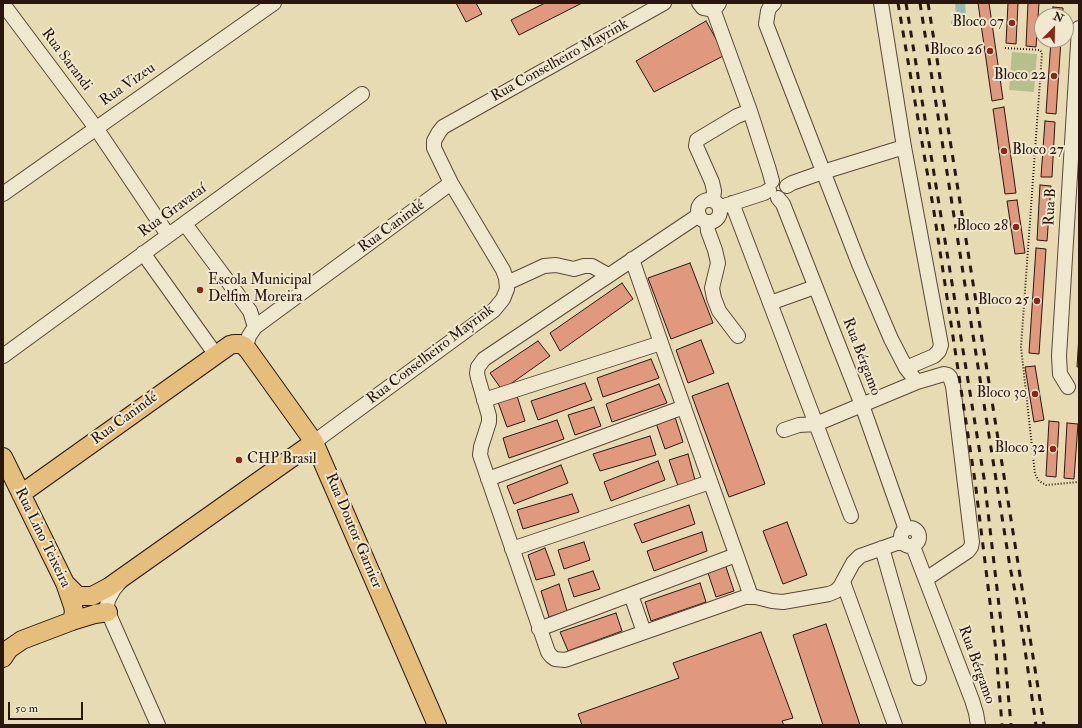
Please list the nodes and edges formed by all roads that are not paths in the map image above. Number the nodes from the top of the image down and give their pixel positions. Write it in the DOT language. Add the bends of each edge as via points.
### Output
graph roads {
  1 [pos="274,3"];
  2 [pos="664,3"];
  3 [pos="699,3"];
  4 [pos="774,3"];
  5 [pos="881,3"];
  6 [pos="3,4"];
  7 [pos="716,6"];
  8 [pos="1079,28"];
  9 [pos="362,94"];
  10 [pos="750,111"];
  11 [pos="96,128"];
  12 [pos="904,147"];
  13 [pos="823,172"];
  14 [pos="451,183"];
  15 [pos="777,188"];
  16 [pos="3,194"];
  17 [pos="721,203"];
  18 [pos="703,218"];
  19 [pos="185,224"];
  20 [pos="168,235"];
  21 [pos="144,253"];
  22 [pos="632,259"];
  23 [pos="608,275"];
  24 [pos="507,283"];
  25 [pos="815,287"];
  26 [pos="770,303"];
  27 [pos="261,323"];
  28 [pos="738,336"];
  29 [pos="661,343"];
  30 [pos="223,350"];
  31 [pos="248,350"];
  32 [pos="3,356"];
  33 [pos="906,368"];
  34 [pos="917,382"];
  35 [pos="1068,386"];
  36 [pos="484,400"];
  37 [pos="862,405"];
  38 [pos="684,407"];
  39 [pos="816,424"];
  40 [pos="784,430"];
  41 [pos="314,442"];
  42 [pos="3,457"];
  43 [pos="488,479"];
  44 [pos="710,482"];
  45 [pos="20,494"];
  46 [pos="851,516"];
  47 [pos="906,538"];
  48 [pos="882,548"];
  49 [pos="512,549"];
  50 [pos="736,555"];
  51 [pos="130,572"];
  52 [pos="926,579"];
  53 [pos="843,582"];
  54 [pos="65,583"];
  55 [pos="631,595"];
  56 [pos="751,596"];
  57 [pos="108,612"];
  58 [pos="72,621"];
  59 [pos="539,630"];
  60 [pos="644,632"];
  61 [pos="3,658"];
  62 [pos="919,678"];
  63 [pos="975,724"];
  64 [pos="158,725"];
  65 [pos="437,725"];
  66 [pos="895,725"];
  1 -- 11 [label="street, Rua Vizeu"];
  2 -- 14 [label="street, Rua Conselheiro Mayrink" via="443,127 434,141 434,148"];
  3 -- 7 [label="street, Rua Bérgamo" via="708,10"];
  4 -- 13 [label="street" via="768,11 766,24"];
  5 -- 12 [label="street"];
  6 -- 11 [label="street, Rua Sarandi"];
  7 -- 10 [label="street, Rua Bérgamo"];
  8 -- 35 [label="street, Rua B" via="1059,356 1060,374"];
  9 -- 19 [label="street, Rua Gravataí"];
  10 -- 15 [label="street, Rua Bérgamo"];
  10 -- 17 [label="street" via="697,140 696,146"];
  11 -- 16 [label="street, Rua Vizeu"];
  11 -- 20 [label="street, Rua Sarandi"];
  12 -- 13 [label="street"];
  12 -- 33 [label="street" via="941,345 940,351 934,356"];
  13 -- 15 [label="street"];
  13 -- 33 [label="street" via="870,291"];
  14 -- 24 [label="street, Rua Conselheiro Mayrink" via="503,270"];
  14 -- 27 [label="street, Rua Canindé"];
  15 -- 17 [label="street"];
  15 -- 25 [label="street, Rua Bérgamo"];
  17 -- 18 [label="street" via="718,218 713,221"];
  17 -- 18 [label="street" via="703,201 698,210"];
  17 -- 26 [label="street"];
  18 -- 22 [label="street"];
  18 -- 28 [label="street" via="718,263 712,288 714,298 719,311"];
  19 -- 20 [label="street, Rua Gravataí"];
  19 -- 27 [label="street"];
  20 -- 21 [label="street, Rua Gravataí"];
  21 -- 30 [label="street"];
  21 -- 32 [label="street, Rua Gravataí"];
  22 -- 23 [label="street"];
  22 -- 29 [label="street"];
  23 -- 24 [label="street" via="592,266 574,268 556,265 544,266"];
  23 -- 36 [label="street" via="484,359 477,373"];
  24 -- 41 [label="street, Rua Conselheiro Mayrink" via="503,299 494,310"];
  25 -- 26 [label="street"];
  25 -- 37 [label="street, Rua Bérgamo"];
  26 -- 39 [label="street"];
  27 -- 31 [label="street" via="249,336"];
  29 -- 36 [label="street"];
  29 -- 38 [label="street"];
  30 -- 31 [label="main road" via="240,344"];
  30 -- 45 [label="main road, Rua Canindé"];
  31 -- 41 [label="main road, Rua Doutor Garnier"];
  33 -- 34 [label="street"];
  34 -- 37 [label="street"];
  34 -- 52 [label="street" via="944,374 952,381 972,537 968,551"];
  36 -- 43 [label="street" via="489,422 479,451"];
  37 -- 39 [label="street"];
  37 -- 47 [label="street, Rua Bérgamo"];
  38 -- 43 [label="street"];
  38 -- 44 [label="street"];
  39 -- 40 [label="street" via="799,425"];
  39 -- 46 [label="street"];
  41 -- 51 [label="main road, Rua Conselheiro Mayrink"];
  41 -- 65 [label="main road, Rua Doutor Garnier"];
  42 -- 45 [label="main road, Rua Lino Teixeira"];
  43 -- 49 [label="street"];
  44 -- 49 [label="street"];
  44 -- 50 [label="street"];
  45 -- 54 [label="main road, Rua Lino Teixeira"];
  47 -- 48 [label="street"];
  47 -- 52 [label="street, Rua Bérgamo"];
  48 -- 53 [label="street" via="856,559"];
  48 -- 62 [label="street"];
  49 -- 59 [label="street"];
  50 -- 55 [label="street"];
  50 -- 56 [label="street"];
  51 -- 54 [label="main road" via="92,596 77,595"];
  51 -- 57 [label="street, Rua Conselheiro Mayrink" via="114,589 108,600"];
  52 -- 63 [label="street, Rua Bérgamo" via="972,700"];
  53 -- 56 [label="street" via="836,591 829,594 790,602"];
  53 -- 66 [label="street"];
  54 -- 58 [label="main road, Rua Lino Teixeira" via="74,606"];
  55 -- 59 [label="street"];
  55 -- 60 [label="street"];
  56 -- 60 [label="street"];
  57 -- 58 [label="main road"];
  57 -- 64 [label="street"];
  58 -- 61 [label="main road" via="22,640 9,649"];
  59 -- 60 [label="street" via="550,656 560,660"];
}
